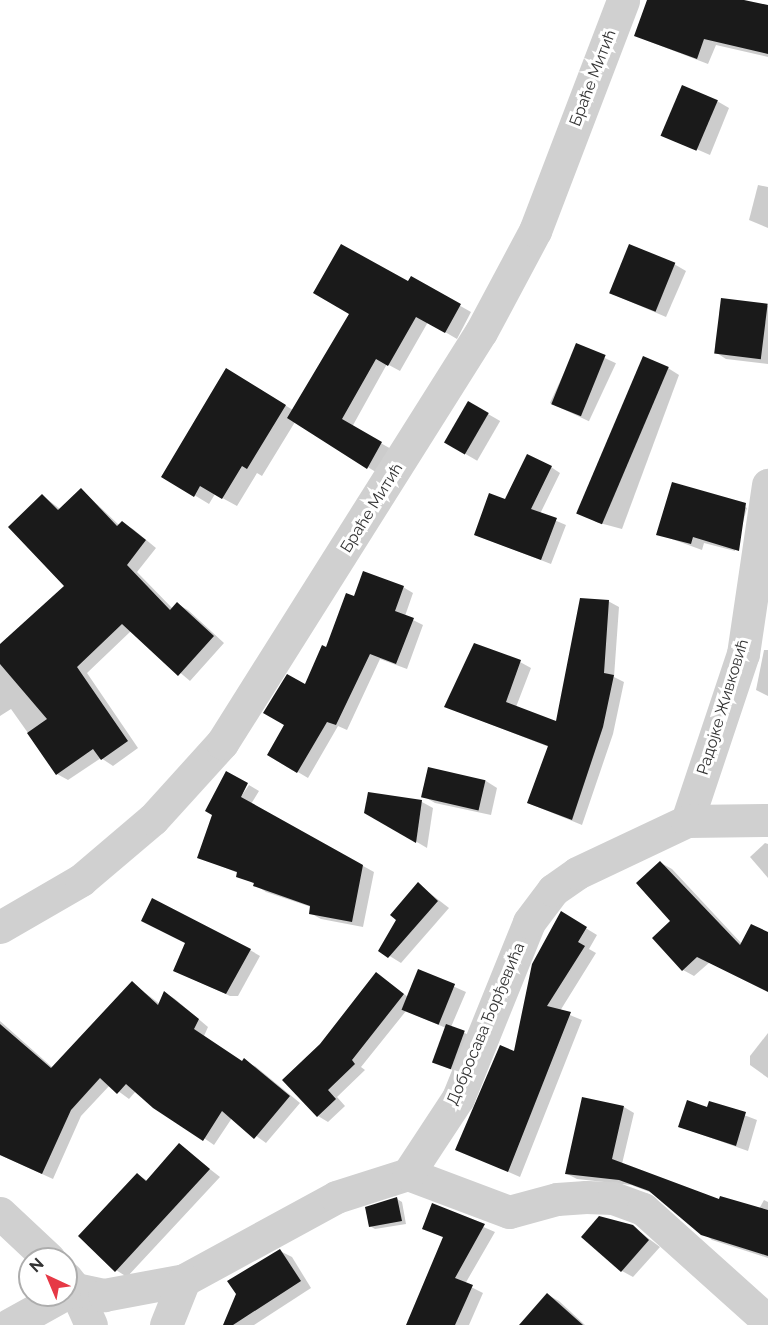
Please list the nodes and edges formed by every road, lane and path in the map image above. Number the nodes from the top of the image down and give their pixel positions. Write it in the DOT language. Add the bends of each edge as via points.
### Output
graph roads {
  1 [pos="623,0"];
  2 [pos="768,485"];
  3 [pos="687,820"];
  4 [pos="768,820"];
  5 [pos="0,927"];
  6 [pos="408,1174"];
  7 [pos="0,1213"];
  8 [pos="36,1247"];
  9 [pos="184,1280"];
  10 [pos="78,1291"];
  11 [pos="78,1305"];
  12 [pos="38,1307"];
  13 [pos="768,1321"];
  14 [pos="9,1325"];
  15 [pos="91,1325"];
  16 [pos="166,1325"];
  1 -- 5 [label="street, Браће Митић" via="535,231 481,332 222,743 153,819 81,880"];
  2 -- 3 [label="street, Радојке Живковић" via="743,654"];
  3 -- 4 [label="street, Добросава Ђорђевића"];
  3 -- 6 [label="street, Добросава Ђорђевића" via="577,873 553,890 529,922 458,1098"];
  6 -- 9 [label="street" via="336,1197"];
  6 -- 13 [label="street" via="509,1212 557,1199 586,1197 613,1198 643,1209"];
  7 -- 8 [label="street"];
  9 -- 10 [label="street" via="104,1295"];
  9 -- 16 [label="street"];
  11 -- 15 [label="street"];
  12 -- 14 [label="street"];
}
